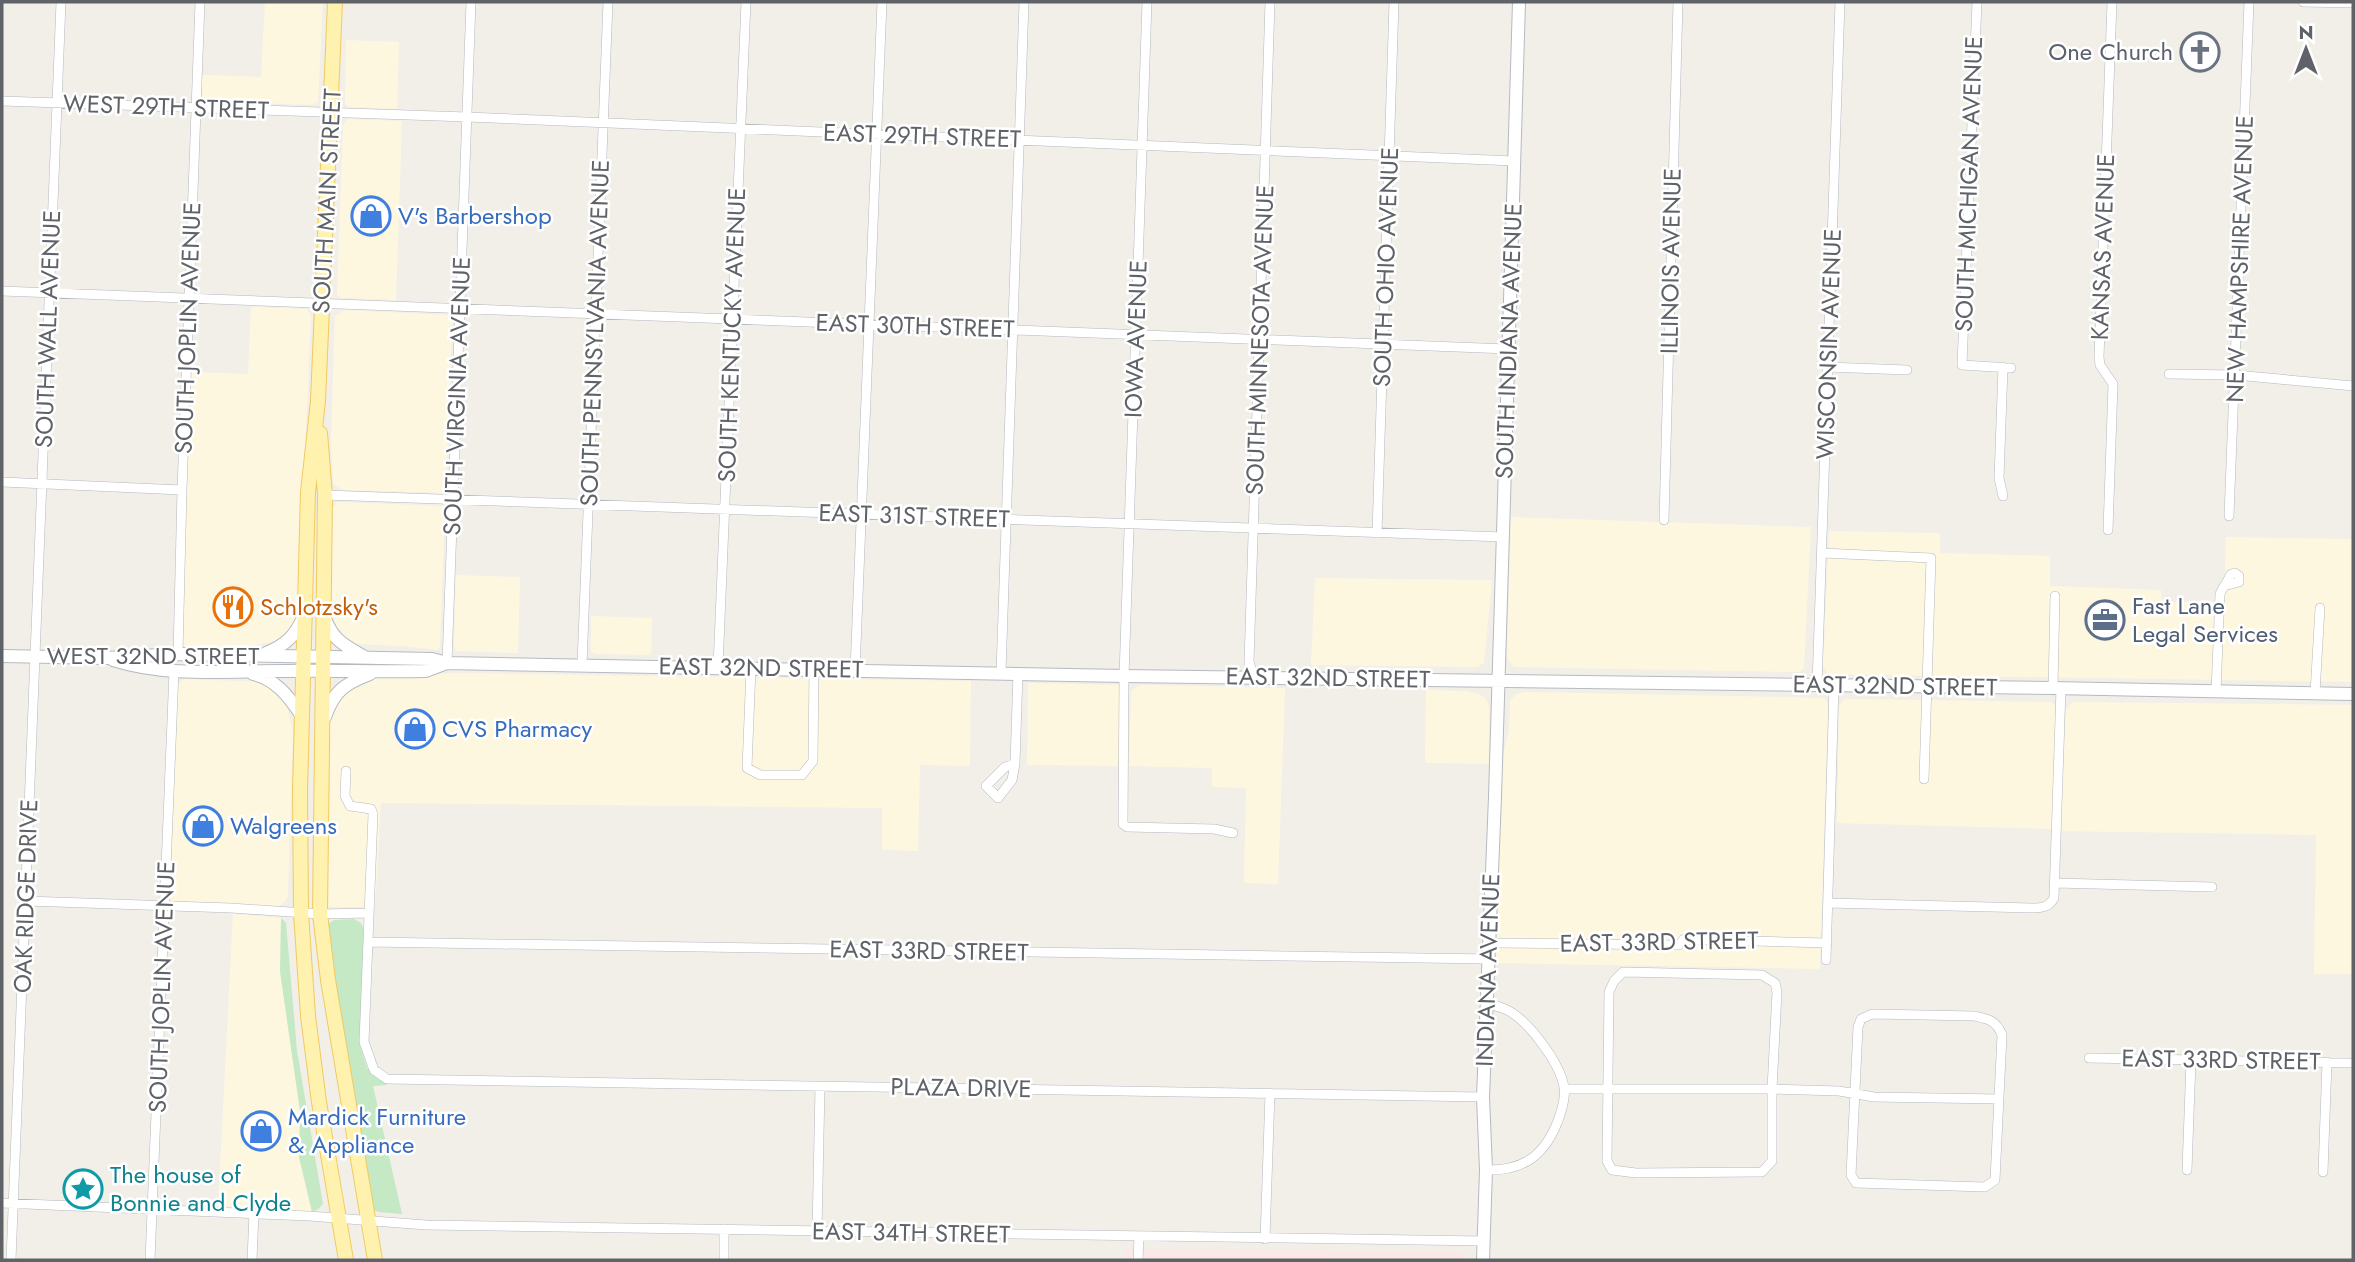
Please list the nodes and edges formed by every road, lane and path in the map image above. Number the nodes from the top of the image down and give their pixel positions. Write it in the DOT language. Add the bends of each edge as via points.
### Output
graph roads {
  1 [pos="61,2"];
  2 [pos="200,2"];
  3 [pos="335,2"];
  4 [pos="471,2"];
  5 [pos="608,2"];
  6 [pos="746,2"];
  7 [pos="881,2"];
  8 [pos="1024,2"];
  9 [pos="1147,2"];
  10 [pos="1270,2"];
  11 [pos="1394,2"];
  12 [pos="1519,2"];
  13 [pos="1678,2"];
  14 [pos="1840,2"];
  15 [pos="1977,2"];
  16 [pos="2112,2"];
  17 [pos="2249,2"];
  18 [pos="2303,2"];
  19 [pos="2353,4"];
  20 [pos="2,101"];
  21 [pos="57,103"];
  22 [pos="196,108"];
  23 [pos="331,113"];
  24 [pos="467,117"];
  25 [pos="604,123"];
  26 [pos="741,129"];
  27 [pos="876,134"];
  28 [pos="1019,141"];
  29 [pos="1142,145"];
  30 [pos="1266,151"];
  31 [pos="1390,156"];
  32 [pos="1514,161"];
  33 [pos="2,291"];
  34 [pos="49,293"];
  35 [pos="190,298"];
  36 [pos="322,303"];
  37 [pos="460,308"];
  38 [pos="597,313"];
  39 [pos="732,320"];
  40 [pos="870,324"];
  41 [pos="1013,330"];
  42 [pos="1136,335"];
  43 [pos="1259,340"];
  44 [pos="1384,345"];
  45 [pos="1508,349"];
  46 [pos="1828,367"];
  47 [pos="1907,370"];
  48 [pos="2168,374"];
  49 [pos="2236,376"];
  50 [pos="2353,386"];
  51 [pos="318,401"];
  52 [pos="2,482"];
  53 [pos="42,484"];
  54 [pos="182,490"];
  55 [pos="326,495"];
  56 [pos="2003,496"];
  57 [pos="452,500"];
  58 [pos="588,504"];
  59 [pos="725,510"];
  60 [pos="862,514"];
  61 [pos="2229,516"];
  62 [pos="1006,520"];
  63 [pos="1664,520"];
  64 [pos="1129,524"];
  65 [pos="1254,529"];
  66 [pos="2108,530"];
  67 [pos="1377,533"];
  68 [pos="1503,537"];
  69 [pos="1822,553"];
  70 [pos="2224,586"];
  71 [pos="2055,596"];
  72 [pos="2320,608"];
  73 [pos="304,614"];
  74 [pos="324,615"];
  75 [pos="178,654"];
  76 [pos="323,655"];
  77 [pos="2,656"];
  78 [pos="259,656"];
  79 [pos="303,656"];
  80 [pos="36,657"];
  81 [pos="363,657"];
  82 [pos="107,658"];
  83 [pos="447,663"];
  84 [pos="583,665"];
  85 [pos="718,667"];
  86 [pos="751,668"];
  87 [pos="814,669"];
  88 [pos="174,671"];
  89 [pos="243,671"];
  90 [pos="303,671"];
  91 [pos="323,671"];
  92 [pos="378,671"];
  93 [pos="855,671"];
  94 [pos="1001,672"];
  95 [pos="1018,673"];
  96 [pos="1124,676"];
  97 [pos="1254,677"];
  98 [pos="1499,681"];
  99 [pos="1817,685"];
  100 [pos="1834,686"];
  101 [pos="1927,687"];
  102 [pos="2057,688"];
  103 [pos="2216,691"];
  104 [pos="2315,693"];
  105 [pos="2353,694"];
  106 [pos="302,716"];
  107 [pos="323,724"];
  108 [pos="1015,764"];
  109 [pos="346,771"];
  110 [pos="1924,779"];
  111 [pos="1233,833"];
  112 [pos="2055,883"];
  113 [pos="2212,887"];
  114 [pos="26,901"];
  115 [pos="1828,903"];
  116 [pos="165,906"];
  117 [pos="301,913"];
  118 [pos="369,913"];
  119 [pos="320,914"];
  120 [pos="368,942"];
  121 [pos="1491,943"];
  122 [pos="1827,943"];
  123 [pos="1489,959"];
  124 [pos="1826,960"];
  125 [pos="1486,1003"];
  126 [pos="2089,1058"];
  127 [pos="2191,1060"];
  128 [pos="2327,1062"];
  129 [pos="2353,1063"];
  130 [pos="820,1087"];
  131 [pos="1772,1088"];
  132 [pos="1608,1089"];
  133 [pos="1565,1090"];
  134 [pos="1269,1093"];
  135 [pos="1857,1095"];
  136 [pos="1483,1097"];
  137 [pos="1999,1099"];
  138 [pos="1486,1170"];
  139 [pos="2187,1170"];
  140 [pos="2323,1172"];
  141 [pos="2,1203"];
  142 [pos="13,1204"];
  143 [pos="152,1209"];
  144 [pos="254,1213"];
  145 [pos="339,1218"];
  146 [pos="369,1220"];
  147 [pos="724,1229"];
  148 [pos="817,1231"];
  149 [pos="1139,1237"];
  150 [pos="1265,1239"];
  151 [pos="1484,1241"];
  152 [pos="11,1260"];
  153 [pos="150,1260"];
  154 [pos="252,1260"];
  155 [pos="346,1260"];
  156 [pos="375,1260"];
  157 [pos="724,1260"];
  158 [pos="1138,1260"];
  159 [pos="1483,1260"];
  1 -- 21 [label="street, SOUTH WALL AVENUE"];
  2 -- 22 [label="street, SOUTH JOPLIN AVENUE"];
  3 -- 23 [label="main road, SOUTH MAIN STREET"];
  4 -- 24 [label="street, SOUTH VIRGINIA AVENUE"];
  5 -- 25 [label="street, SOUTH PENNSYLVANIA AVENUE"];
  6 -- 26 [label="street, SOUTH KENTUCKY AVENUE"];
  7 -- 27 [label="street"];
  8 -- 28 [label="street"];
  9 -- 29 [label="street, IOWA AVENUE"];
  10 -- 30 [label="street, SOUTH MINNESOTA AVENUE"];
  11 -- 31 [label="street, SOUTH OHIO AVENUE"];
  12 -- 32 [label="main road, SOUTH INDIANA AVENUE"];
  13 -- 63 [label="street, ILLINOIS AVENUE"];
  14 -- 46 [label="street, WISCONSIN AVENUE"];
  15 -- 56 [label="street, SOUTH MICHIGAN AVENUE" via="1962,365 2007,368 1999,478"];
  16 -- 66 [label="street, KANSAS AVENUE" via="2099,357 2113,384"];
  17 -- 49 [label="street, NEW HAMPSHIRE AVENUE"];
  18 -- 19 [label="street"];
  20 -- 21 [label="street, WEST 29TH STREET"];
  21 -- 22 [label="street, WEST 29TH STREET"];
  21 -- 34 [label="street, SOUTH WALL AVENUE"];
  22 -- 23 [label="street, WEST 29TH STREET"];
  22 -- 35 [label="street, SOUTH JOPLIN AVENUE"];
  23 -- 24 [label="street, EAST 29TH STREET"];
  23 -- 36 [label="main road, SOUTH MAIN STREET"];
  24 -- 25 [label="street, EAST 29TH STREET"];
  24 -- 37 [label="street, SOUTH VIRGINIA AVENUE"];
  25 -- 26 [label="street, EAST 29TH STREET"];
  25 -- 38 [label="street, SOUTH PENNSYLVANIA AVENUE"];
  26 -- 27 [label="street, EAST 29TH STREET"];
  26 -- 39 [label="street, SOUTH KENTUCKY AVENUE"];
  27 -- 28 [label="street, EAST 29TH STREET"];
  27 -- 40 [label="street"];
  28 -- 29 [label="street, EAST 29TH STREET"];
  28 -- 41 [label="street"];
  29 -- 30 [label="street, EAST 29TH STREET"];
  29 -- 42 [label="street, IOWA AVENUE"];
  30 -- 31 [label="street, EAST 29TH STREET"];
  30 -- 43 [label="street, SOUTH MINNESOTA AVENUE"];
  31 -- 32 [label="street, EAST 29TH STREET"];
  31 -- 44 [label="street, SOUTH OHIO AVENUE"];
  32 -- 45 [label="main road, SOUTH INDIANA AVENUE"];
  33 -- 34 [label="street, EAST 30TH STREET"];
  34 -- 35 [label="street, EAST 30TH STREET"];
  34 -- 53 [label="street, SOUTH WALL AVENUE"];
  35 -- 36 [label="street, EAST 30TH STREET"];
  35 -- 54 [label="street, SOUTH JOPLIN AVENUE"];
  36 -- 37 [label="street, EAST 30TH STREET"];
  36 -- 51 [label="main road, SOUTH MAIN STREET"];
  37 -- 38 [label="street, EAST 30TH STREET"];
  37 -- 57 [label="street, SOUTH VIRGINIA AVENUE"];
  38 -- 39 [label="street, EAST 30TH STREET"];
  38 -- 58 [label="street, SOUTH PENNSYLVANIA AVENUE"];
  39 -- 40 [label="street, EAST 30TH STREET"];
  39 -- 59 [label="street, SOUTH KENTUCKY AVENUE"];
  40 -- 41 [label="street, EAST 30TH STREET"];
  40 -- 60 [label="street"];
  41 -- 42 [label="street, EAST 30TH STREET"];
  41 -- 62 [label="street"];
  42 -- 43 [label="street, EAST 30TH STREET"];
  42 -- 64 [label="street, IOWA AVENUE"];
  43 -- 44 [label="street, EAST 30TH STREET"];
  43 -- 65 [label="street, SOUTH MINNESOTA AVENUE"];
  44 -- 45 [label="street, EAST 30TH STREET"];
  44 -- 67 [label="street, SOUTH OHIO AVENUE"];
  45 -- 68 [label="main road, SOUTH INDIANA AVENUE"];
  46 -- 47 [label="street"];
  46 -- 69 [label="street, WISCONSIN AVENUE"];
  48 -- 49 [label="street"];
  49 -- 50 [label="street"];
  49 -- 61 [label="street, NEW HAMPSHIRE AVENUE"];
  51 -- 55 [label="main road, SOUTH MAIN STREET"];
  51 -- 73 [label="main road, SOUTH MAIN STREET" via="308,492"];
  52 -- 53 [label="street"];
  53 -- 54 [label="street"];
  53 -- 80 [label="street, SOUTH WALL AVENUE"];
  54 -- 75 [label="street, SOUTH JOPLIN AVENUE"];
  55 -- 57 [label="street, EAST 31ST STREET"];
  55 -- 74 [label="main road, SOUTH MAIN STREET"];
  57 -- 58 [label="street, EAST 31ST STREET"];
  57 -- 83 [label="street, SOUTH VIRGINIA AVENUE"];
  58 -- 59 [label="street, EAST 31ST STREET"];
  58 -- 84 [label="street, SOUTH PENNSYLVANIA AVENUE"];
  59 -- 60 [label="street, EAST 31ST STREET"];
  59 -- 85 [label="street, SOUTH KENTUCKY AVENUE"];
  60 -- 62 [label="street, EAST 31ST STREET"];
  60 -- 93 [label="street"];
  62 -- 64 [label="street, EAST 31ST STREET"];
  62 -- 94 [label="street"];
  64 -- 65 [label="street, EAST 31ST STREET"];
  64 -- 96 [label="street, IOWA AVENUE"];
  65 -- 67 [label="street, EAST 31ST STREET"];
  65 -- 97 [label="street, SOUTH MINNESOTA AVENUE" via="1249,662"];
  67 -- 68 [label="street, EAST 31ST STREET"];
  68 -- 98 [label="main road, SOUTH INDIANA AVENUE"];
  69 -- 99 [label="street, WISCONSIN AVENUE"];
  69 -- 101 [label="street" via="1931,558"];
  70 -- 103 [label="street"];
  71 -- 102 [label="street"];
  72 -- 104 [label="street"];
  73 -- 78 [label="main road" via="296,633"];
  73 -- 79 [label="main road, SOUTH MAIN STREET"];
  74 -- 76 [label="main road, SOUTH MAIN STREET"];
  74 -- 81 [label="main road" via="331,634"];
  75 -- 78 [label="main road, WEST 32ND STREET"];
  75 -- 82 [label="main road, WEST 32ND STREET"];
  76 -- 79 [label="main road, EAST 32ND STREET"];
  76 -- 81 [label="main road, EAST 32ND STREET"];
  76 -- 91 [label="main road, SOUTH MAIN STREET"];
  77 -- 80 [label="main road, WEST 32ND STREET"];
  78 -- 79 [label="main road, WEST 32ND STREET"];
  79 -- 90 [label="main road, SOUTH MAIN STREET"];
  80 -- 82 [label="main road, WEST 32ND STREET"];
  80 -- 114 [label="street, OAK RIDGE DRIVE"];
  81 -- 83 [label="main road, EAST 32ND STREET"];
  82 -- 88 [label="main road" via="133,667"];
  83 -- 84 [label="main road, EAST 32ND STREET"];
  83 -- 92 [label="main road" via="426,671"];
  84 -- 85 [label="main road, EAST 32ND STREET"];
  85 -- 86 [label="main road, EAST 32ND STREET"];
  86 -- 87 [label="main road, EAST 32ND STREET"];
  86 -- 87 [label="street" via="747,768 760,775 802,775 813,761"];
  87 -- 93 [label="main road, EAST 32ND STREET"];
  88 -- 89 [label="main road"];
  88 -- 116 [label="street, SOUTH JOPLIN AVENUE"];
  89 -- 90 [label="main road"];
  89 -- 106 [label="main road" via="266,677"];
  90 -- 91 [label="main road"];
  90 -- 106 [label="main road, SOUTH MAIN STREET"];
  91 -- 92 [label="main road"];
  91 -- 107 [label="main road, SOUTH MAIN STREET"];
  92 -- 107 [label="main road" via="348,682 331,699"];
  93 -- 94 [label="main road, EAST 32ND STREET"];
  94 -- 95 [label="main road, EAST 32ND STREET"];
  95 -- 96 [label="main road, EAST 32ND STREET"];
  95 -- 108 [label="street"];
  96 -- 97 [label="main road, EAST 32ND STREET"];
  96 -- 111 [label="street, IOWA AVENUE" via="1123,824"];
  97 -- 98 [label="main road, EAST 32ND STREET"];
  98 -- 99 [label="main road, EAST 32ND STREET"];
  98 -- 121 [label="main road, INDIANA AVENUE"];
  99 -- 100 [label="main road, EAST 32ND STREET"];
  100 -- 101 [label="main road, EAST 32ND STREET"];
  100 -- 115 [label="street"];
  101 -- 102 [label="main road, EAST 32ND STREET"];
  101 -- 110 [label="street"];
  102 -- 103 [label="main road, EAST 32ND STREET"];
  102 -- 112 [label="street"];
  103 -- 104 [label="main road, EAST 32ND STREET"];
  104 -- 105 [label="main road, EAST 32ND STREET"];
  106 -- 117 [label="main road, SOUTH MAIN STREET"];
  107 -- 119 [label="main road, SOUTH MAIN STREET"];
  109 -- 118 [label="street, PLAZA DRIVE" via="345,796 350,806 371,809 373,814"];
  112 -- 113 [label="street"];
  112 -- 115 [label="street" via="2054,898 2037,908"];
  114 -- 116 [label="street"];
  114 -- 142 [label="street, OAK RIDGE DRIVE"];
  115 -- 122 [label="street"];
  116 -- 117 [label="street"];
  116 -- 143 [label="street, SOUTH JOPLIN AVENUE"];
  117 -- 119 [label="street"];
  117 -- 145 [label="main road, SOUTH MAIN STREET" via="308,1016"];
  118 -- 119 [label="street"];
  118 -- 120 [label="street, PLAZA DRIVE"];
  119 -- 146 [label="main road, SOUTH MAIN STREET"];
  120 -- 123 [label="street, EAST 33RD STREET"];
  120 -- 130 [label="street, PLAZA DRIVE" via="364,1042 374,1070 387,1079"];
  121 -- 122 [label="street, EAST 33RD STREET" via="1679,945 1684,939"];
  121 -- 123 [label="main road, INDIANA AVENUE"];
  122 -- 124 [label="street"];
  123 -- 125 [label="main road, INDIANA AVENUE"];
  125 -- 133 [label="street" via="1508,1010 1528,1028 1549,1053"];
  125 -- 136 [label="main road, INDIANA AVENUE"];
  126 -- 127 [label="street, EAST 33RD STREET"];
  127 -- 128 [label="street, EAST 33RD STREET"];
  127 -- 139 [label="street"];
  128 -- 129 [label="street, EAST 33RD STREET"];
  128 -- 140 [label="street"];
  130 -- 134 [label="street, PLAZA DRIVE"];
  130 -- 148 [label="street"];
  131 -- 132 [label="street"];
  131 -- 132 [label="street" via="1772,1161 1768,1169 1661,1173 1612,1170 1607,1161"];
  131 -- 132 [label="street" via="1775,983 1762,975 1623,972 1609,992"];
  131 -- 135 [label="street"];
  132 -- 133 [label="street"];
  133 -- 138 [label="street" via="1553,1135 1539,1152 1517,1167"];
  134 -- 136 [label="street, PLAZA DRIVE"];
  134 -- 150 [label="street"];
  135 -- 137 [label="street"];
  135 -- 137 [label="street" via="1861,1019 1872,1014 1974,1016 1998,1024 2002,1035"];
  135 -- 137 [label="street" via="1851,1175 1856,1183 1985,1187 1995,1180"];
  136 -- 138 [label="main road, INDIANA AVENUE"];
  138 -- 151 [label="main road, INDIANA AVENUE"];
  141 -- 142 [label="street, EAST 34TH STREET"];
  142 -- 143 [label="street, EAST 34TH STREET"];
  142 -- 152 [label="street, OAK RIDGE DRIVE"];
  143 -- 144 [label="street, EAST 34TH STREET"];
  143 -- 153 [label="street, SOUTH JOPLIN AVENUE"];
  144 -- 145 [label="street, EAST 34TH STREET"];
  144 -- 154 [label="street"];
  145 -- 146 [label="street, EAST 34TH STREET"];
  145 -- 155 [label="main road, SOUTH MAIN STREET"];
  146 -- 147 [label="street, EAST 34TH STREET" via="426,1225"];
  146 -- 156 [label="main road, SOUTH MAIN STREET"];
  147 -- 148 [label="street, EAST 34TH STREET"];
  147 -- 157 [label="street"];
  148 -- 149 [label="street, EAST 34TH STREET"];
  149 -- 150 [label="street, EAST 34TH STREET"];
  149 -- 158 [label="street"];
  150 -- 151 [label="street, EAST 34TH STREET"];
  151 -- 159 [label="main road, INDIANA AVENUE"];
}
